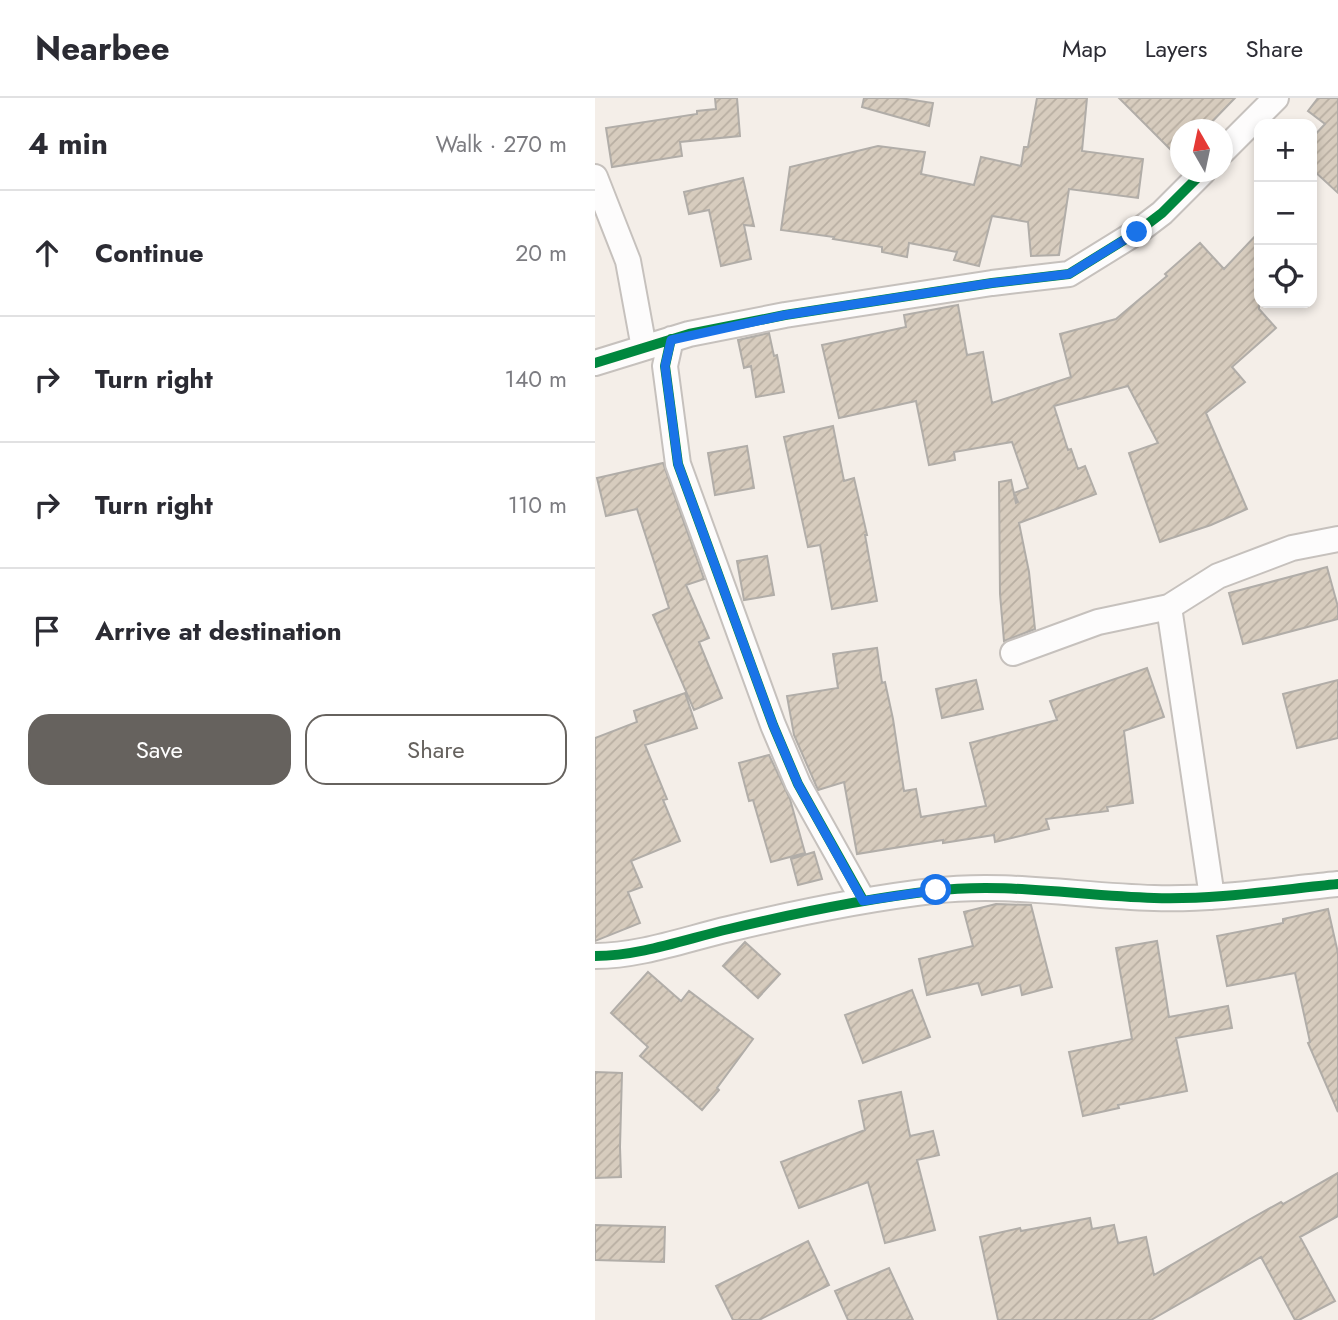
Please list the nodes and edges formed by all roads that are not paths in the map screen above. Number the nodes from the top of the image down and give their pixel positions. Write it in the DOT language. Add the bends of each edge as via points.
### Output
graph roads {
  1 [pos="1276,98"];
  2 [pos="1233,141"];
  3 [pos="595,177"];
  4 [pos="1193,182"];
  5 [pos="671,340"];
  6 [pos="644,348"];
  7 [pos="595,363"];
  8 [pos="1338,539"];
  9 [pos="1169,607"];
  10 [pos="1013,653"];
  11 [pos="1338,884"];
  12 [pos="1212,897"];
  13 [pos="863,901"];
  14 [pos="595,956"];
  1 -- 2 [label="street"];
  3 -- 6 [label="street" via="628,261"];
  4 -- 5 [label="street" via="1137,232 1069,274 785,315"];
  5 -- 6 [label="street"];
  5 -- 13 [label="street" via="665,366 678,464 773,725 798,784"];
  6 -- 7 [label="street"];
  8 -- 9 [label="street" via="1292,548 1218,576"];
  9 -- 10 [label="street" via="1098,622"];
  9 -- 12 [label="street"];
  11 -- 12 [label="street"];
  12 -- 13 [label="street" via="1154,898 1013,887 936,890"];
  13 -- 14 [label="street" via="616,956"];
}
